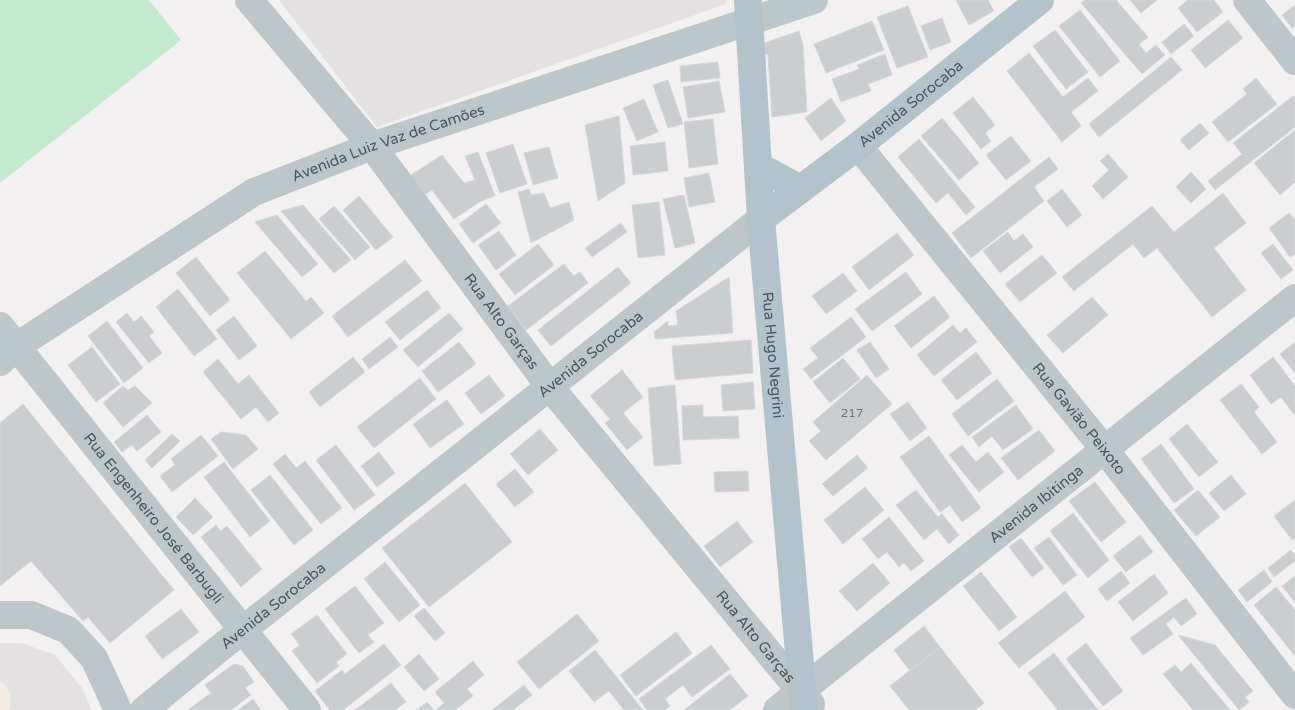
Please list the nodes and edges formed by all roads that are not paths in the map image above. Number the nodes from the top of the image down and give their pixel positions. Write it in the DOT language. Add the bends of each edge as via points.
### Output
graph roads {
  1 [pos="249,0"];
  2 [pos="814,0"];
  3 [pos="1040,0"];
  4 [pos="1247,0"];
  5 [pos="749,10"];
  6 [pos="1295,61"];
  7 [pos="372,146"];
  8 [pos="858,146"];
  9 [pos="758,166"];
  10 [pos="801,189"];
  11 [pos="761,219"];
  12 [pos="1295,298"];
  13 [pos="6,345"];
  14 [pos="550,387"];
  15 [pos="1106,450"];
  16 [pos="0,615"];
  17 [pos="243,630"];
  18 [pos="1295,695"];
  19 [pos="807,704"];
  20 [pos="1295,705"];
  21 [pos="118,710"];
  22 [pos="144,710"];
  23 [pos="307,710"];
  24 [pos="777,710"];
  25 [pos="1289,710"];
  1 -- 7 [label="street, Rua Alto Garças"];
  2 -- 5 [label="street, Avenida Luiz Vaz de Camões"];
  3 -- 8 [label="main road, Avenida Sorocaba"];
  4 -- 6 [label="street"];
  5 -- 7 [label="street, Avenida Luiz Vaz de Camões"];
  5 -- 9 [label="main road, Rua Hugo Negrini"];
  7 -- 13 [label="street, Avenida Luiz Vaz de Camões" via="254,192"];
  7 -- 14 [label="street, Rua Alto Garças"];
  8 -- 10 [label="main road, Avenida Sorocaba"];
  8 -- 15 [label="street, Rua Gavião Peixoto"];
  9 -- 10 [label="main road"];
  9 -- 11 [label="main road, Rua Hugo Negrini"];
  10 -- 11 [label="main road, Avenida Sorocaba"];
  11 -- 14 [label="street, Avenida Sorocaba"];
  11 -- 19 [label="main road, Rua Hugo Negrini"];
  12 -- 15 [label="street, Avenida Ibitinga"];
  13 -- 17 [label="street, Rua Engenheiro José Barbugli"];
  14 -- 17 [label="street, Avenida Sorocaba"];
  14 -- 19 [label="street, Rua Alto Garças"];
  15 -- 18 [label="street, Rua Gavião Peixoto"];
  15 -- 19 [label="street, Avenida Ibitinga"];
  16 -- 21 [label="street" via="31,615 68,630 94,658"];
  17 -- 22 [label="street, Avenida Sorocaba"];
  17 -- 23 [label="street, Rua Engenheiro José Barbugli"];
  19 -- 24 [label="street, Avenida Ibitinga"];
  20 -- 25 [label="street"];
}
